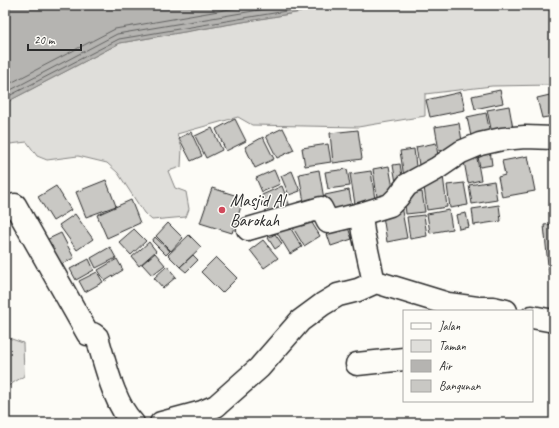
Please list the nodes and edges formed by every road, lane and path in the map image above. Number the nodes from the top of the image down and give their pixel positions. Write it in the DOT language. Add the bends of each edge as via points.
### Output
graph roads {
  1 [pos="554,138"];
  2 [pos="5,206"];
  3 [pos="361,214"];
  4 [pos="248,229"];
  5 [pos="376,282"];
  6 [pos="448,308"];
  7 [pos="502,310"];
  8 [pos="533,317"];
  9 [pos="554,321"];
  10 [pos="403,359"];
  11 [pos="357,364"];
  12 [pos="204,417"];
  13 [pos="133,423"];
  14 [pos="161,423"];
  1 -- 3 [label="street" via="525,136 480,144 461,152 407,185 390,205"];
  2 -- 13 [label="street" via="15,204 88,334 97,337 114,392"];
  3 -- 4 [label="street" via="328,222 321,208"];
  3 -- 5 [label="street" via="373,278"];
  5 -- 6 [label="street"];
  5 -- 12 [label="street" via="338,295 300,320 259,368"];
  6 -- 7 [label="street"];
  8 -- 9 [label="street"];
  10 -- 11 [label="street"];
  12 -- 14 [label="street"];
}
